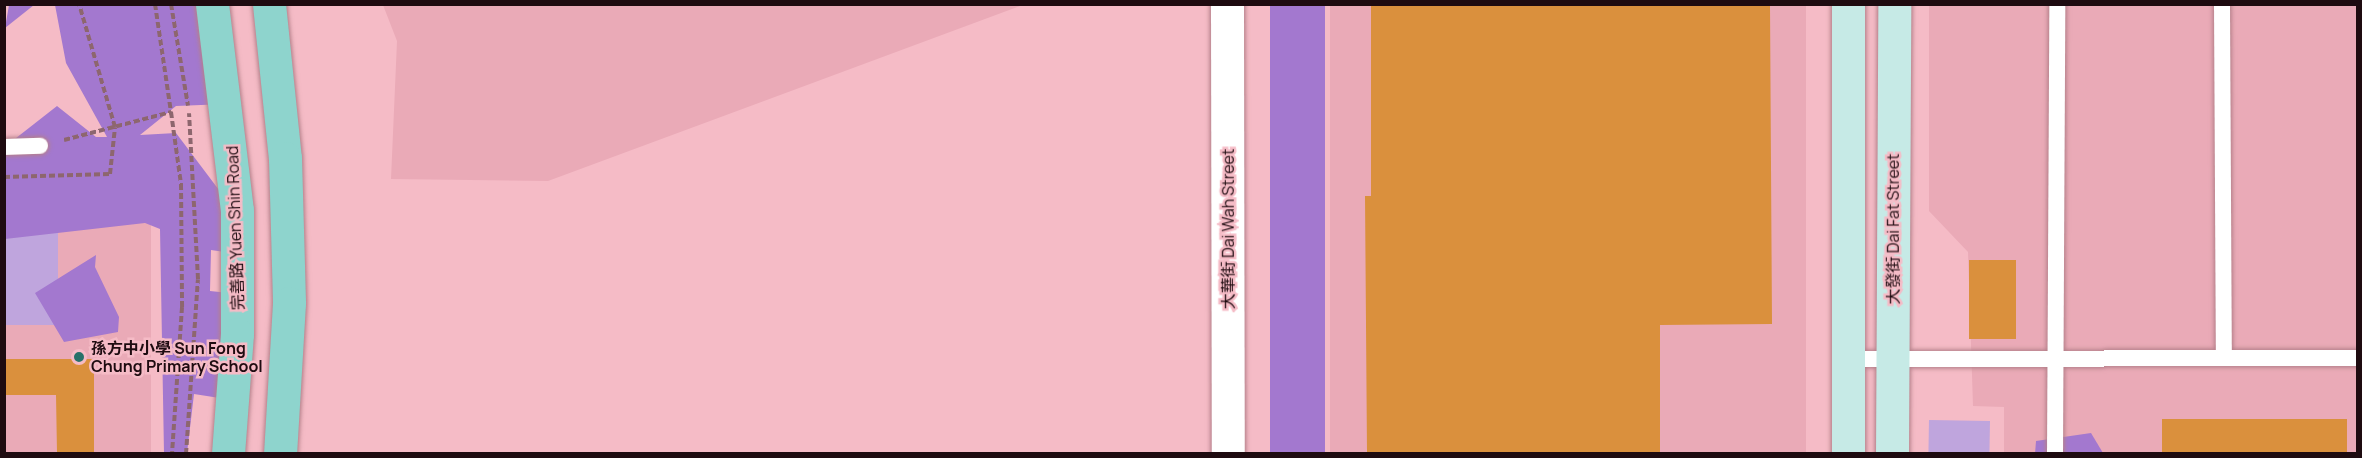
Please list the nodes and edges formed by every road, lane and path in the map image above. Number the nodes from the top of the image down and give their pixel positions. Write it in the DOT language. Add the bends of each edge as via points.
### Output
graph roads {
  1 [pos="79,4"];
  2 [pos="155,4"];
  3 [pos="171,4"];
  4 [pos="212,4"];
  5 [pos="269,4"];
  6 [pos="1227,4"];
  7 [pos="1848,4"];
  8 [pos="1894,4"];
  9 [pos="2057,4"];
  10 [pos="2223,4"];
  11 [pos="171,112"];
  12 [pos="115,127"];
  13 [pos="40,146"];
  14 [pos="4,147"];
  15 [pos="4,177"];
  16 [pos="2224,358"];
  17 [pos="2358,358"];
  18 [pos="1848,359"];
  19 [pos="1892,359"];
  20 [pos="2056,359"];
  21 [pos="172,453"];
  22 [pos="186,453"];
  23 [pos="228,453"];
  24 [pos="280,453"];
  25 [pos="1228,453"];
  26 [pos="1848,453"];
  27 [pos="1892,453"];
  28 [pos="2055,453"];
  1 -- 12 [label="path"];
  2 -- 11 [label="path"];
  3 -- 22 [label="path" via="196,177 198,279"];
  4 -- 23 [label="main road, 完善路 Yuen Shin Road" via="237,210 237,334"];
  5 -- 24 [label="main road" via="285,158 288,292"];
  6 -- 25 [label="street, 大華街 Dai Wah Street"];
  7 -- 18 [label="street"];
  8 -- 19 [label="street, 大發街 Dai Fat Street"];
  9 -- 20 [label="lane"];
  10 -- 16 [label="lane"];
  11 -- 12 [label="path"];
  11 -- 21 [label="path" via="181,184 182,307"];
  12 -- 13 [label="path"];
  12 -- 15 [label="path" via="110,174"];
  13 -- 14 [label="lane"];
  16 -- 17 [label="lane"];
  16 -- 20 [label="lane"];
  18 -- 19 [label="lane"];
  18 -- 26 [label="street"];
  19 -- 20 [label="lane"];
  19 -- 27 [label="street, 大發街 Dai Fat Street"];
  20 -- 28 [label="lane"];
}
